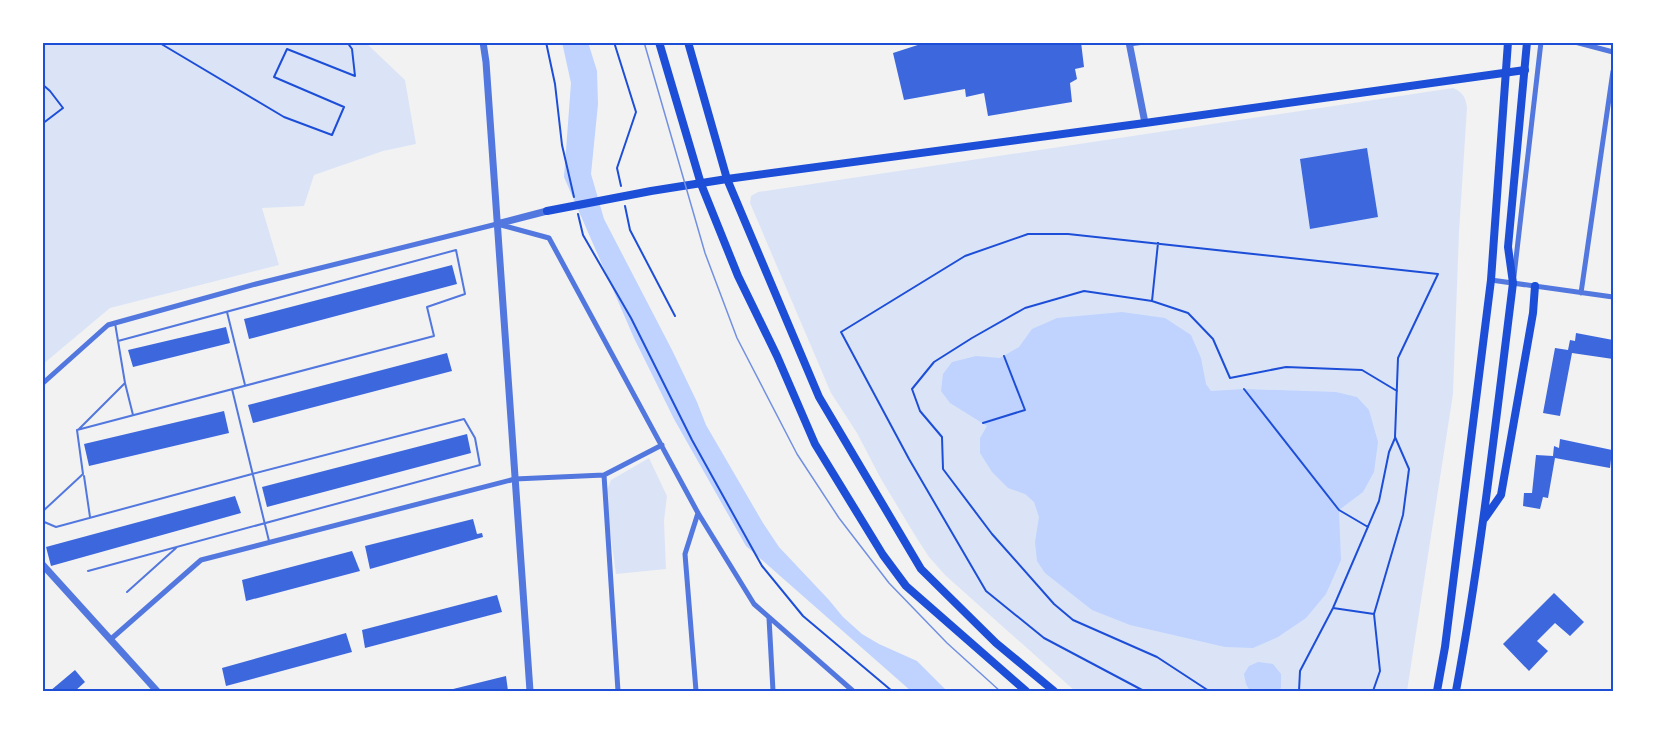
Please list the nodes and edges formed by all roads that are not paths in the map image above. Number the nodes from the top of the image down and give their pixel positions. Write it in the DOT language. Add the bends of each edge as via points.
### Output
graph roads {
  1 [pos="483,42"];
  2 [pos="659,42"];
  3 [pos="688,42"];
  4 [pos="1144,42"];
  5 [pos="1508,42"];
  6 [pos="1527,42"];
  7 [pos="1541,42"];
  8 [pos="1575,42"];
  9 [pos="1129,43"];
  10 [pos="1613,52"];
  11 [pos="1525,70"];
  12 [pos="1613,71"];
  13 [pos="1505,72"];
  14 [pos="1145,123"];
  15 [pos="727,179"];
  16 [pos="701,183"];
  17 [pos="547,211"];
  18 [pos="497,224"];
  19 [pos="1491,280"];
  20 [pos="1514,283"];
  21 [pos="1535,286"];
  22 [pos="1581,293"];
  23 [pos="1613,297"];
  24 [pos="227,312"];
  25 [pos="115,323"];
  26 [pos="118,341"];
  27 [pos="125,383"];
  28 [pos="42,384"];
  29 [pos="245,386"];
  30 [pos="232,389"];
  31 [pos="133,416"];
  32 [pos="78,430"];
  33 [pos="662,445"];
  34 [pos="83,474"];
  35 [pos="252,474"];
  36 [pos="604,475"];
  37 [pos="515,479"];
  38 [pos="42,512"];
  39 [pos="698,513"];
  40 [pos="90,517"];
  41 [pos="42,521"];
  42 [pos="1483,521"];
  43 [pos="265,523"];
  44 [pos="269,542"];
  45 [pos="178,546"];
  46 [pos="42,564"];
  47 [pos="88,571"];
  48 [pos="127,592"];
  49 [pos="769,618"];
  50 [pos="111,639"];
  51 [pos="157,691"];
  52 [pos="530,691"];
  53 [pos="618,691"];
  54 [pos="696,691"];
  55 [pos="773,691"];
  56 [pos="853,691"];
  57 [pos="1026,691"];
  58 [pos="1054,691"];
  59 [pos="1437,691"];
  60 [pos="1456,691"];
  1 -- 18 [label="street"];
  2 -- 16 [label="main road"];
  3 -- 15 [label="main road"];
  4 -- 9 [label="street"];
  5 -- 13 [label="main road"];
  6 -- 11 [label="main road"];
  7 -- 20 [label="street"];
  8 -- 10 [label="street"];
  9 -- 14 [label="street"];
  11 -- 13 [label="main road"];
  11 -- 20 [label="main road" via="1508,247"];
  12 -- 22 [label="street"];
  13 -- 14 [label="main road"];
  13 -- 19 [label="main road"];
  14 -- 15 [label="main road"];
  15 -- 16 [label="main road"];
  15 -- 58 [label="main road" via="819,397 921,569 996,643"];
  16 -- 17 [label="main road"];
  16 -- 57 [label="main road" via="738,276 815,444 883,555 906,586"];
  17 -- 18 [label="street"];
  18 -- 25 [label="street"];
  18 -- 33 [label="street" via="549,238"];
  18 -- 37 [label="street"];
  19 -- 20 [label="street"];
  19 -- 59 [label="main road"];
  20 -- 21 [label="street"];
  20 -- 42 [label="main road"];
  21 -- 22 [label="street"];
  21 -- 42 [label="main road" via="1501,495"];
  22 -- 23 [label="street"];
  24 -- 26 [label="lane"];
  24 -- 29 [label="lane"];
  24 -- 29 [label="lane" via="456,250 465,294 427,307 434,336"];
  25 -- 26 [label="lane"];
  25 -- 28 [label="street"];
  26 -- 27 [label="lane"];
  27 -- 31 [label="lane"];
  27 -- 32 [label="lane"];
  29 -- 30 [label="lane"];
  30 -- 31 [label="lane"];
  30 -- 35 [label="lane"];
  31 -- 32 [label="lane"];
  32 -- 34 [label="lane"];
  33 -- 36 [label="street"];
  33 -- 39 [label="street"];
  34 -- 38 [label="lane"];
  34 -- 40 [label="lane"];
  35 -- 40 [label="lane"];
  35 -- 43 [label="lane"];
  35 -- 43 [label="lane" via="464,419 475,438 480,465"];
  36 -- 37 [label="street"];
  36 -- 53 [label="street"];
  37 -- 44 [label="street"];
  37 -- 52 [label="street"];
  39 -- 49 [label="street" via="754,604"];
  39 -- 54 [label="street" via="686,554"];
  40 -- 41 [label="lane" via="56,527"];
  42 -- 60 [label="main road"];
  43 -- 44 [label="lane"];
  43 -- 45 [label="lane"];
  44 -- 50 [label="street" via="201,560"];
  45 -- 47 [label="lane"];
  45 -- 48 [label="lane"];
  46 -- 50 [label="street"];
  49 -- 55 [label="street"];
  49 -- 56 [label="street"];
  50 -- 51 [label="street"];
}
